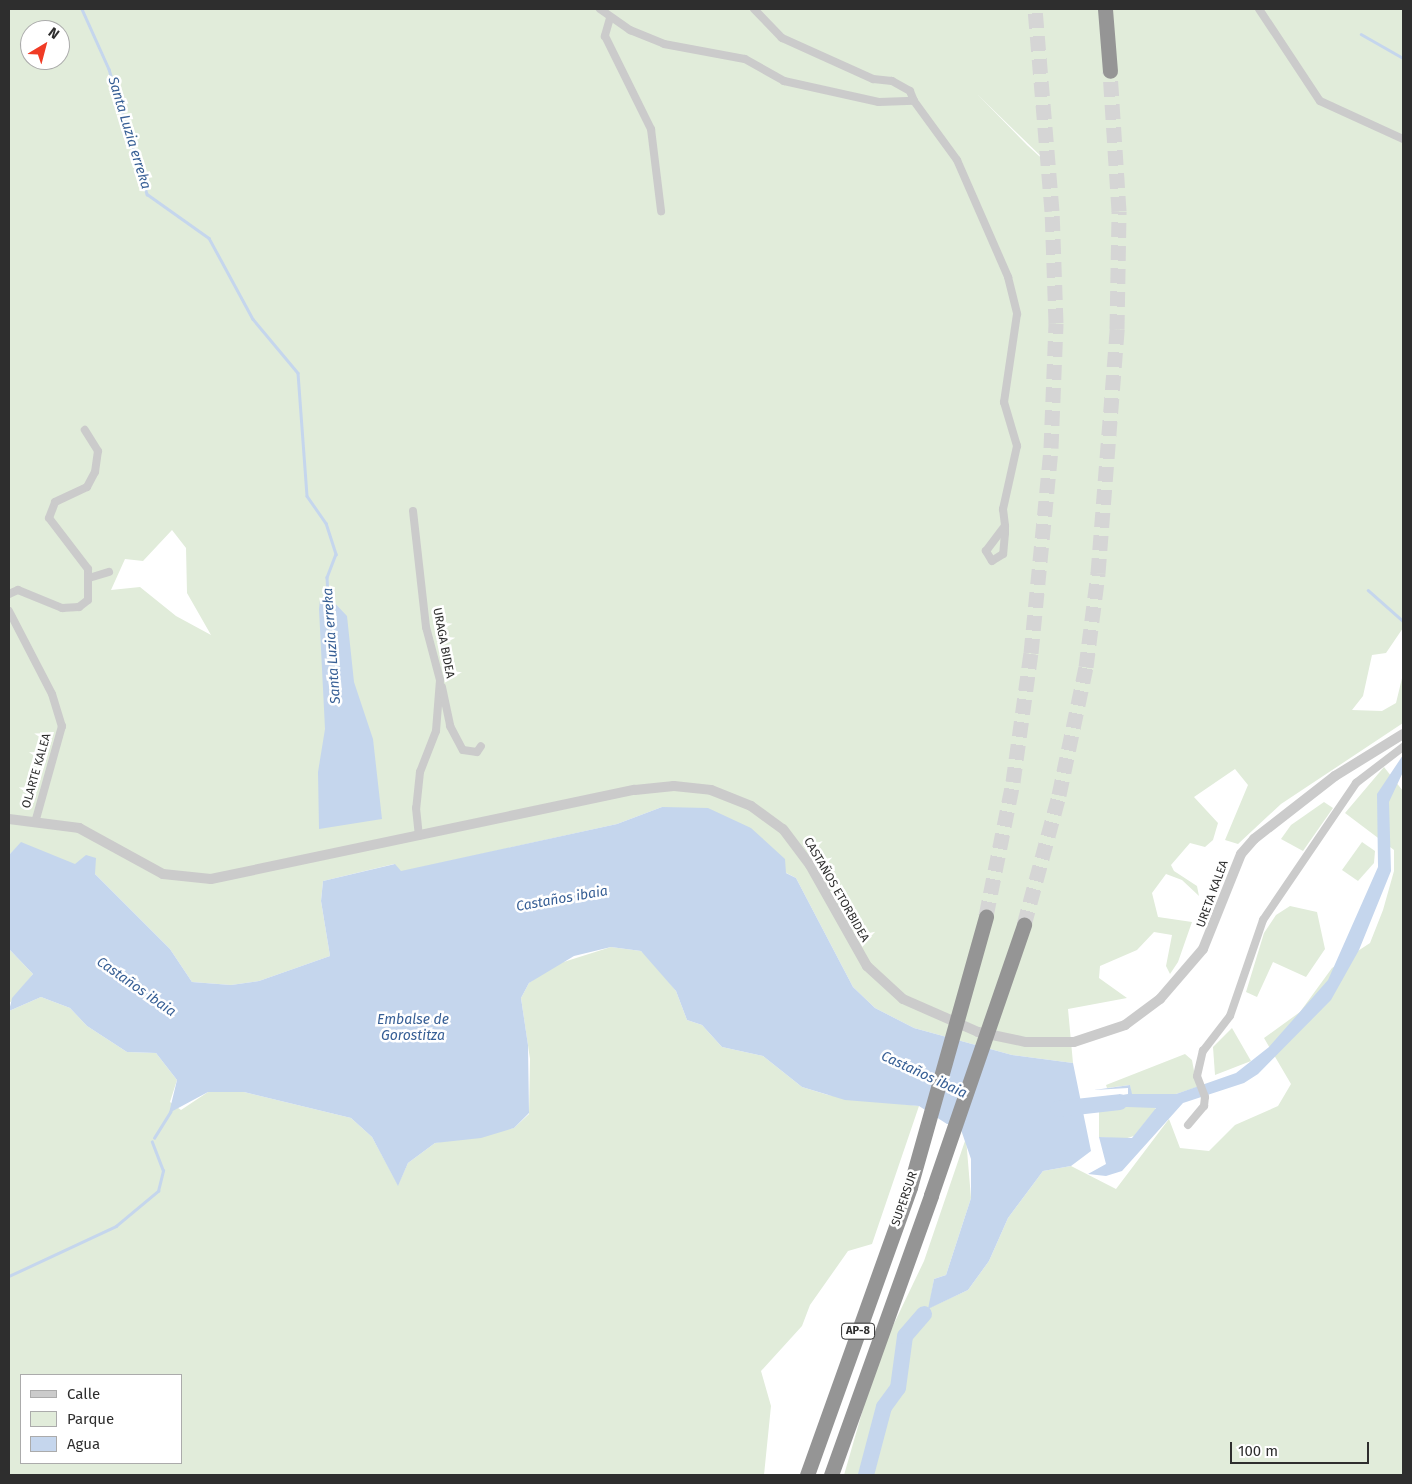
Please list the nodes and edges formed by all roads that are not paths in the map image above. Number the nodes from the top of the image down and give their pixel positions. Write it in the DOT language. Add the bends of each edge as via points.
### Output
graph roads {
  1 [pos="600,9"];
  2 [pos="754,9"];
  3 [pos="1104,9"];
  4 [pos="1259,9"];
  5 [pos="610,18"];
  6 [pos="1110,71"];
  7 [pos="914,101"];
  8 [pos="1403,139"];
  9 [pos="661,211"];
  10 [pos="85,430"];
  11 [pos="413,511"];
  12 [pos="1005,526"];
  13 [pos="109,572"];
  14 [pos="89,578"];
  15 [pos="9,594"];
  16 [pos="9,611"];
  17 [pos="440,680"];
  18 [pos="1403,734"];
  19 [pos="481,746"];
  20 [pos="1403,747"];
  21 [pos="9,819"];
  22 [pos="36,819"];
  23 [pos="419,836"];
  24 [pos="986,916"];
  25 [pos="1024,925"];
  26 [pos="1074,1042"];
  27 [pos="1188,1125"];
  28 [pos="807,1475"];
  29 [pos="831,1475"];
  1 -- 5 [label="street"];
  2 -- 7 [label="street" via="782,38 873,79 892,81 910,91"];
  3 -- 6 [label="highway"];
  4 -- 8 [label="street" via="1320,101"];
  5 -- 7 [label="street" via="664,44 745,59 784,81 879,102"];
  5 -- 9 [label="street" via="605,36 653,136"];
  7 -- 12 [label="street" via="957,160 1008,277 1017,314 1004,402 1017,446 1003,508"];
  10 -- 14 [label="street" via="98,451 95,472 88,487 55,502 49,518 88,569"];
  11 -- 17 [label="street, URAGA BIDEA" via="426,627"];
  13 -- 14 [label="street"];
  14 -- 15 [label="street" via="88,600 79,607 62,608 18,590"];
  16 -- 22 [label="street, OLARTE KALEA" via="52,694 62,726"];
  17 -- 19 [label="street" via="457,741 467,753 477,752"];
  17 -- 23 [label="street, URAGA BIDEA" via="436,731 420,772 416,808"];
  18 -- 26 [label="street, URETA KALEA" via="1335,776 1254,839 1241,854 1207,944 1160,1000 1125,1025"];
  20 -- 27 [label="street" via="1356,783 1263,920 1230,1016 1203,1050 1197,1076 1205,1097"];
  21 -- 22 [label="street"];
  22 -- 23 [label="street, OLARTE KALEA" via="89,832 152,869 180,878 211,879"];
  23 -- 26 [label="street, CASTAÑOS ETORBIDEA" via="635,790 674,786 727,795 761,811 795,843 867,966 903,999 978,1032 1026,1042"];
  24 -- 28 [label="highway, SUPERSUR / AP-8, bridge" via="910,1187"];
  25 -- 29 [label="highway, SUPERSUR / AP-8, bridge"];
}
